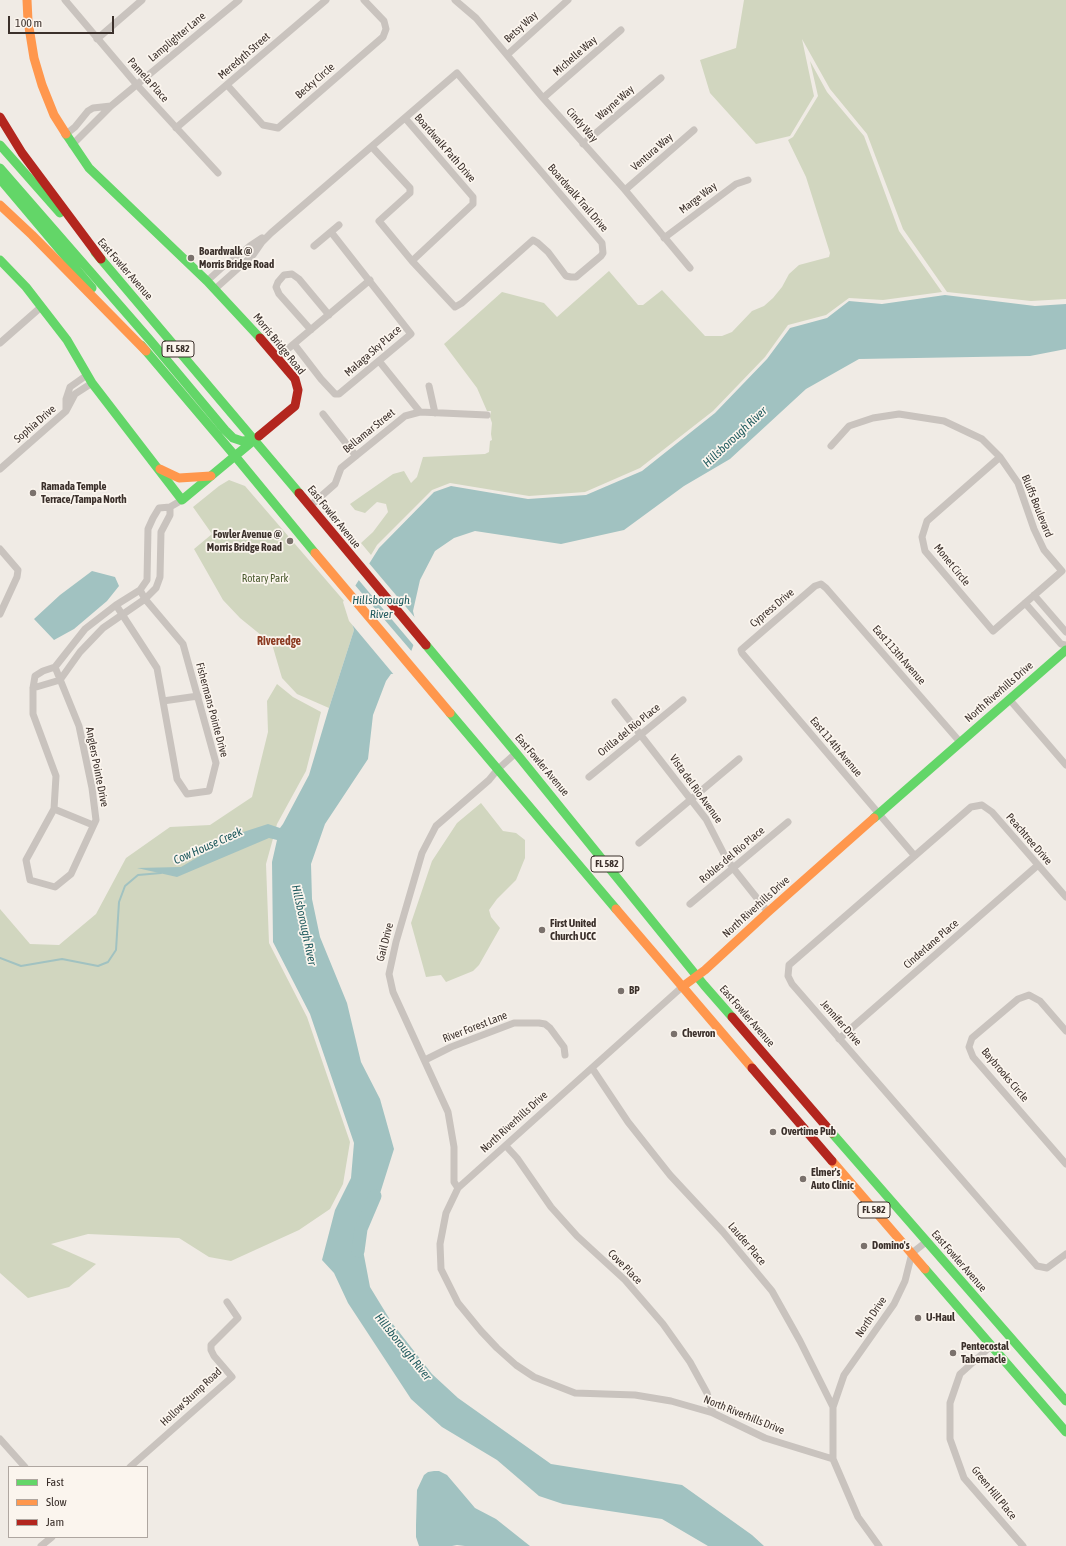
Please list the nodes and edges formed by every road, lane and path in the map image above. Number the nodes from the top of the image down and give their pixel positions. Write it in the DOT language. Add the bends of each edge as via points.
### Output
graph roads {
  1 [pos="27,0"];
  2 [pos="65,0"];
  3 [pos="142,0"];
  4 [pos="239,0"];
  5 [pos="326,0"];
  6 [pos="364,0"];
  7 [pos="455,0"];
  8 [pos="568,0"];
  9 [pos="621,30"];
  10 [pos="97,39"];
  11 [pos="507,55"];
  12 [pos="661,78"];
  13 [pos="137,85"];
  14 [pos="228,86"];
  15 [pos="544,98"];
  16 [pos="111,106"];
  17 [pos="0,117"];
  18 [pos="405,118"];
  19 [pos="176,128"];
  20 [pos="694,130"];
  21 [pos="65,135"];
  22 [pos="583,144"];
  23 [pos="0,145"];
  24 [pos="72,145"];
  25 [pos="372,147"];
  26 [pos="0,168"];
  27 [pos="218,173"];
  28 [pos="0,179"];
  29 [pos="748,180"];
  30 [pos="625,190"];
  31 [pos="0,206"];
  32 [pos="339,225"];
  33 [pos="331,232"];
  34 [pos="271,233"];
  35 [pos="664,238"];
  36 [pos="314,246"];
  37 [pos="101,259"];
  38 [pos="0,260"];
  39 [pos="412,261"];
  40 [pos="690,268"];
  41 [pos="370,280"];
  42 [pos="207,281"];
  43 [pos="215,289"];
  44 [pos="41,307"];
  45 [pos="329,315"];
  46 [pos="311,330"];
  47 [pos="0,343"];
  48 [pos="294,344"];
  49 [pos="146,351"];
  50 [pos="278,358"];
  51 [pos="379,361"];
  52 [pos="90,379"];
  53 [pos="429,386"];
  54 [pos="420,412"];
  55 [pos="434,413"];
  56 [pos="324,414"];
  57 [pos="487,415"];
  58 [pos="254,440"];
  59 [pos="831,446"];
  60 [pos="235,456"];
  61 [pos="356,456"];
  62 [pos="1000,457"];
  63 [pos="155,466"];
  64 [pos="0,469"];
  65 [pos="211,476"];
  66 [pos="182,500"];
  67 [pos="310,506"];
  68 [pos="170,507"];
  69 [pos="0,548"];
  70 [pos="821,584"];
  71 [pos="140,590"];
  72 [pos="1034,595"];
  73 [pos="146,599"];
  74 [pos="1026,603"];
  75 [pos="116,605"];
  76 [pos="0,614"];
  77 [pos="123,614"];
  78 [pos="1066,632"];
  79 [pos="72,645"];
  80 [pos="1066,645"];
  81 [pos="1066,650"];
  82 [pos="80,652"];
  83 [pos="742,653"];
  84 [pos="55,667"];
  85 [pos="60,680"];
  86 [pos="33,688"];
  87 [pos="198,696"];
  88 [pos="683,700"];
  89 [pos="1009,700"];
  90 [pos="163,701"];
  91 [pos="615,702"];
  92 [pos="641,734"];
  93 [pos="960,742"];
  94 [pos="516,753"];
  95 [pos="739,760"];
  96 [pos="1066,765"];
  97 [pos="498,769"];
  98 [pos="590,777"];
  99 [pos="691,799"];
  100 [pos="54,809"];
  101 [pos="992,812"];
  102 [pos="880,815"];
  103 [pos="788,822"];
  104 [pos="93,826"];
  105 [pos="640,843"];
  106 [pos="914,855"];
  107 [pos="1038,865"];
  108 [pos="733,868"];
  109 [pos="1066,897"];
  110 [pos="690,904"];
  111 [pos="768,912"];
  112 [pos="696,976"];
  113 [pos="682,987"];
  114 [pos="1066,1030"];
  115 [pos="840,1039"];
  116 [pos="565,1055"];
  117 [pos="425,1060"];
  118 [pos="592,1068"];
  119 [pos="506,1146"];
  120 [pos="1066,1164"];
  121 [pos="458,1188"];
  122 [pos="926,1242"];
  123 [pos="912,1253"];
  124 [pos="1066,1254"];
  125 [pos="227,1302"];
  126 [pos="991,1346"];
  127 [pos="1066,1401"];
  128 [pos="833,1407"];
  129 [pos="713,1413"];
  130 [pos="1066,1432"];
  131 [pos="0,1439"];
  132 [pos="833,1459"];
  133 [pos="24,1466"];
  134 [pos="131,1466"];
  135 [pos="51,1538"];
  136 [pos="41,1546"];
  137 [pos="880,1546"];
  138 [pos="1023,1546"];
  1 -- 21 [label="main road, Morris Bridge Road" via="34,58 54,115"];
  2 -- 10 [label="street, Pamela Place"];
  3 -- 10 [label="street"];
  4 -- 13 [label="street, Lamplighter Lane"];
  5 -- 14 [label="street, Meredyth Street"];
  6 -- 14 [label="street, Becky Circle" via="384,21 386,29 383,37 278,128 263,125"];
  7 -- 11 [label="street, Cindy Way" via="476,18"];
  8 -- 11 [label="street, Betsy Way"];
  9 -- 15 [label="street, Michelle Way"];
  10 -- 13 [label="street, Pamela Place"];
  11 -- 15 [label="street, Cindy Way"];
  12 -- 22 [label="street, Wayne Way"];
  13 -- 16 [label="street, Lamplighter Lane"];
  13 -- 19 [label="street, Pamela Place"];
  14 -- 19 [label="street, Meredyth Street"];
  15 -- 22 [label="street, Cindy Way"];
  16 -- 21 [label="street" via="88,111"];
  16 -- 24 [label="street, Lamplighter Lane"];
  17 -- 37 [label="main road" via="22,153"];
  18 -- 25 [label="street, Boardwalk Trail Drive"];
  18 -- 39 [label="street, Boardwalk Path Drive" via="473,197 473,204"];
  18 -- 39 [label="street, Boardwalk Trail Drive" via="457,74 602,243 603,253 576,277 571,277 566,276 548,252 532,240 455,307"];
  19 -- 27 [label="street, Pamela Place"];
  20 -- 30 [label="street, Ventura Way"];
  21 -- 24 [label="main road, Morris Bridge Road"];
  22 -- 30 [label="street, Cindy Way"];
  23 -- 37 [label="main road, East Fowler Avenue / FL 582"];
  24 -- 42 [label="main road, Morris Bridge Road" via="89,168"];
  25 -- 34 [label="street, Boardwalk Trail Drive"];
  25 -- 39 [label="street, Boardwalk Trail Drive" via="410,188 410,193 379,221"];
  26 -- 58 [label="main road" via="233,438 242,442"];
  28 -- 49 [label="main road, FL 582"];
  29 -- 35 [label="street, Marge Way" via="736,184"];
  30 -- 35 [label="street, Cindy Way"];
  31 -- 49 [label="main road"];
  32 -- 33 [label="street"];
  33 -- 36 [label="street"];
  33 -- 41 [label="street, Malaga Sky PLace"];
  34 -- 42 [label="street, Boardwalk Trail Drive" via="227,262"];
  34 -- 43 [label="street, Boardwalk Trail Drive" via="253,255"];
  35 -- 40 [label="street, Cindy Way"];
  37 -- 58 [label="main road, East Fowler Avenue / FL 582"];
  38 -- 44 [label="main road"];
  41 -- 45 [label="street"];
  41 -- 51 [label="street, Malaga Sky PLace" via="411,334"];
  42 -- 43 [label="main road, Morris Bridge Road"];
  43 -- 50 [label="main road, Morris Bridge Road"];
  44 -- 47 [label="street"];
  44 -- 52 [label="main road" via="67,340"];
  45 -- 46 [label="street"];
  45 -- 46 [label="street" via="299,278 292,274 284,275 276,287 279,294"];
  46 -- 48 [label="street"];
  48 -- 50 [label="street"];
  48 -- 51 [label="street, Malaga Sky PLace" via="335,394 339,394"];
  49 -- 60 [label="main road, FL 582"];
  50 -- 58 [label="main road, Morris Bridge Road" via="295,380 297,398 294,406"];
  51 -- 54 [label="street"];
  52 -- 63 [label="main road"];
  52 -- 64 [label="street, Sophia Drive" via="75,394 66,411"];
  53 -- 55 [label="street"];
  54 -- 55 [label="street, Bellamar Street"];
  54 -- 61 [label="street, Bellamar Street" via="405,416"];
  55 -- 57 [label="street, Bellamar Street"];
  56 -- 61 [label="street"];
  58 -- 60 [label="main road, Morris Bridge Road"];
  58 -- 67 [label="main road, East Fowler Avenue / FL 582"];
  59 -- 62 [label="street, Bluffs Boulevard" via="849,426 873,418 899,414 944,421 982,439"];
  60 -- 65 [label="main road, Morris Bridge Road"];
  60 -- 97 [label="main road, FL 582" via="346,592"];
  61 -- 67 [label="street, Bellamar Street" via="341,468 335,484"];
  62 -- 72 [label="street, Bluffs Boulevard" via="1018,483 1044,550 1062,571"];
  62 -- 74 [label="street, Monet Circle" via="927,521 922,537 925,551 993,631"];
  63 -- 65 [label="main road" via="179,478"];
  63 -- 66 [label="main road"];
  65 -- 66 [label="main road, Morris Bridge Road"];
  66 -- 68 [label="street"];
  67 -- 94 [label="main road, East Fowler Avenue / FL 582"];
  68 -- 71 [label="street" via="159,508 148,529 147,580"];
  68 -- 73 [label="street" via="170,515 161,532 160,577 156,588"];
  69 -- 76 [label="street" via="18,570"];
  70 -- 83 [label="street, Cypress Drive" via="815,586 744,646"];
  70 -- 93 [label="street, East 113th Avenue"];
  71 -- 73 [label="street, Fishermans Pointe Drive"];
  71 -- 75 [label="street"];
  72 -- 74 [label="street, Monet Circle"];
  72 -- 78 [label="street"];
  73 -- 77 [label="street"];
  73 -- 87 [label="street, Fishermans Pointe Drive" via="183,644"];
  74 -- 80 [label="street" via="1061,644"];
  75 -- 77 [label="street, Fishermans Pointe Drive"];
  75 -- 79 [label="street" via="85,629"];
  77 -- 82 [label="street" via="103,628"];
  77 -- 90 [label="street, Fishermans Pointe Drive" via="157,668"];
  79 -- 82 [label="street"];
  79 -- 84 [label="street"];
  81 -- 89 [label="main road, North Riverhills Drive"];
  82 -- 85 [label="street"];
  83 -- 102 [label="street, East 114th Avenue"];
  84 -- 85 [label="street, Anglers Pointe Drive"];
  84 -- 86 [label="street" via="35,676"];
  85 -- 86 [label="street"];
  85 -- 104 [label="street, Anglers Pointe Drive" via="79,726 92,788 96,820"];
  86 -- 100 [label="street, Anglers Pointe Drive" via="33,714 56,776"];
  87 -- 90 [label="street"];
  87 -- 90 [label="street, Fishermans Pointe Drive" via="216,763 209,791 187,794 177,779"];
  88 -- 92 [label="street, Orilla del Rio Place"];
  89 -- 93 [label="main road, North Riverhills Drive"];
  89 -- 96 [label="street"];
  91 -- 92 [label="street, Vista del Rio Avenue"];
  92 -- 98 [label="street, Orilla del Rio Place"];
  92 -- 99 [label="street, Vista del Rio Avenue"];
  93 -- 102 [label="main road, North Riverhills Drive"];
  94 -- 97 [label="street, Gail Drive"];
  94 -- 112 [label="main road, East Fowler Avenue / FL 582"];
  95 -- 99 [label="street"];
  97 -- 113 [label="main road, FL 582"];
  97 -- 117 [label="street, Gail Drive" via="489,780 436,826 422,853 396,942 389,974 393,992"];
  99 -- 105 [label="street"];
  99 -- 108 [label="street, Vista del Rio Avenue" via="712,829"];
  100 -- 104 [label="street"];
  100 -- 104 [label="street, Anglers Pointe Drive" via="26,860 30,880 56,888 71,874"];
  101 -- 106 [label="street, Jennifer Drive" via="982,805 971,807"];
  101 -- 107 [label="street, Peachtree Drive"];
  102 -- 106 [label="street, East 114th Avenue"];
  102 -- 111 [label="main road, North Riverhills Drive"];
  103 -- 108 [label="street, Robles del Rio Place"];
  106 -- 115 [label="street, Jennifer Drive" via="789,965 788,976 792,984"];
  107 -- 109 [label="street, Peachtree Drive"];
  107 -- 115 [label="street, Cinderlane Place"];
  108 -- 110 [label="street, Robles del Rio Place"];
  108 -- 111 [label="street, Vista del Rio Avenue"];
  111 -- 112 [label="main road, North Riverhills Drive"];
  112 -- 113 [label="main road, North Riverhills Drive"];
  112 -- 122 [label="main road, East Fowler Avenue / FL 582"];
  113 -- 118 [label="street, North Riverhills Drive"];
  113 -- 123 [label="main road, FL 582"];
  114 -- 120 [label="street, Baybrooks Circle" via="1040,1001 1029,995 1018,999 972,1038 969,1047 973,1056"];
  115 -- 124 [label="street, Jennifer Drive" via="1037,1266 1047,1268"];
  116 -- 117 [label="street, River Forest Lane" via="564,1047 545,1024 514,1023 451,1047"];
  117 -- 121 [label="street, Gail Drive" via="448,1112 454,1147 454,1182"];
  118 -- 119 [label="street, North Riverhills Drive"];
  118 -- 128 [label="street, Lauder Place" via="628,1122 670,1175 723,1232 772,1291"];
  119 -- 121 [label="street, North Riverhills Drive"];
  119 -- 129 [label="street, Cove Place" via="576,1236 625,1280 663,1324 690,1362 707,1393"];
  121 -- 129 [label="street, North Riverhills Drive" via="446,1213 440,1244 441,1269 458,1303 497,1348 516,1365 534,1377 575,1394 641,1396 671,1401"];
  122 -- 123 [label="street"];
  122 -- 127 [label="main road, East Fowler Avenue / FL 582"];
  123 -- 126 [label="main road, FL 582"];
  123 -- 128 [label="street, North Drive" via="905,1281 894,1304 844,1375"];
  125 -- 134 [label="street, Hollow Stump Road" via="238,1318 211,1345 214,1356 232,1377"];
  126 -- 130 [label="main road, FL 582"];
  126 -- 138 [label="street, Green Hill Place" via="960,1374 950,1403 950,1439 964,1478"];
  128 -- 132 [label="street, Lauder Place"];
  129 -- 132 [label="street, North Riverhills Drive" via="765,1438"];
  131 -- 133 [label="street"];
  132 -- 137 [label="street" via="858,1517"];
  135 -- 136 [label="street"];
}
